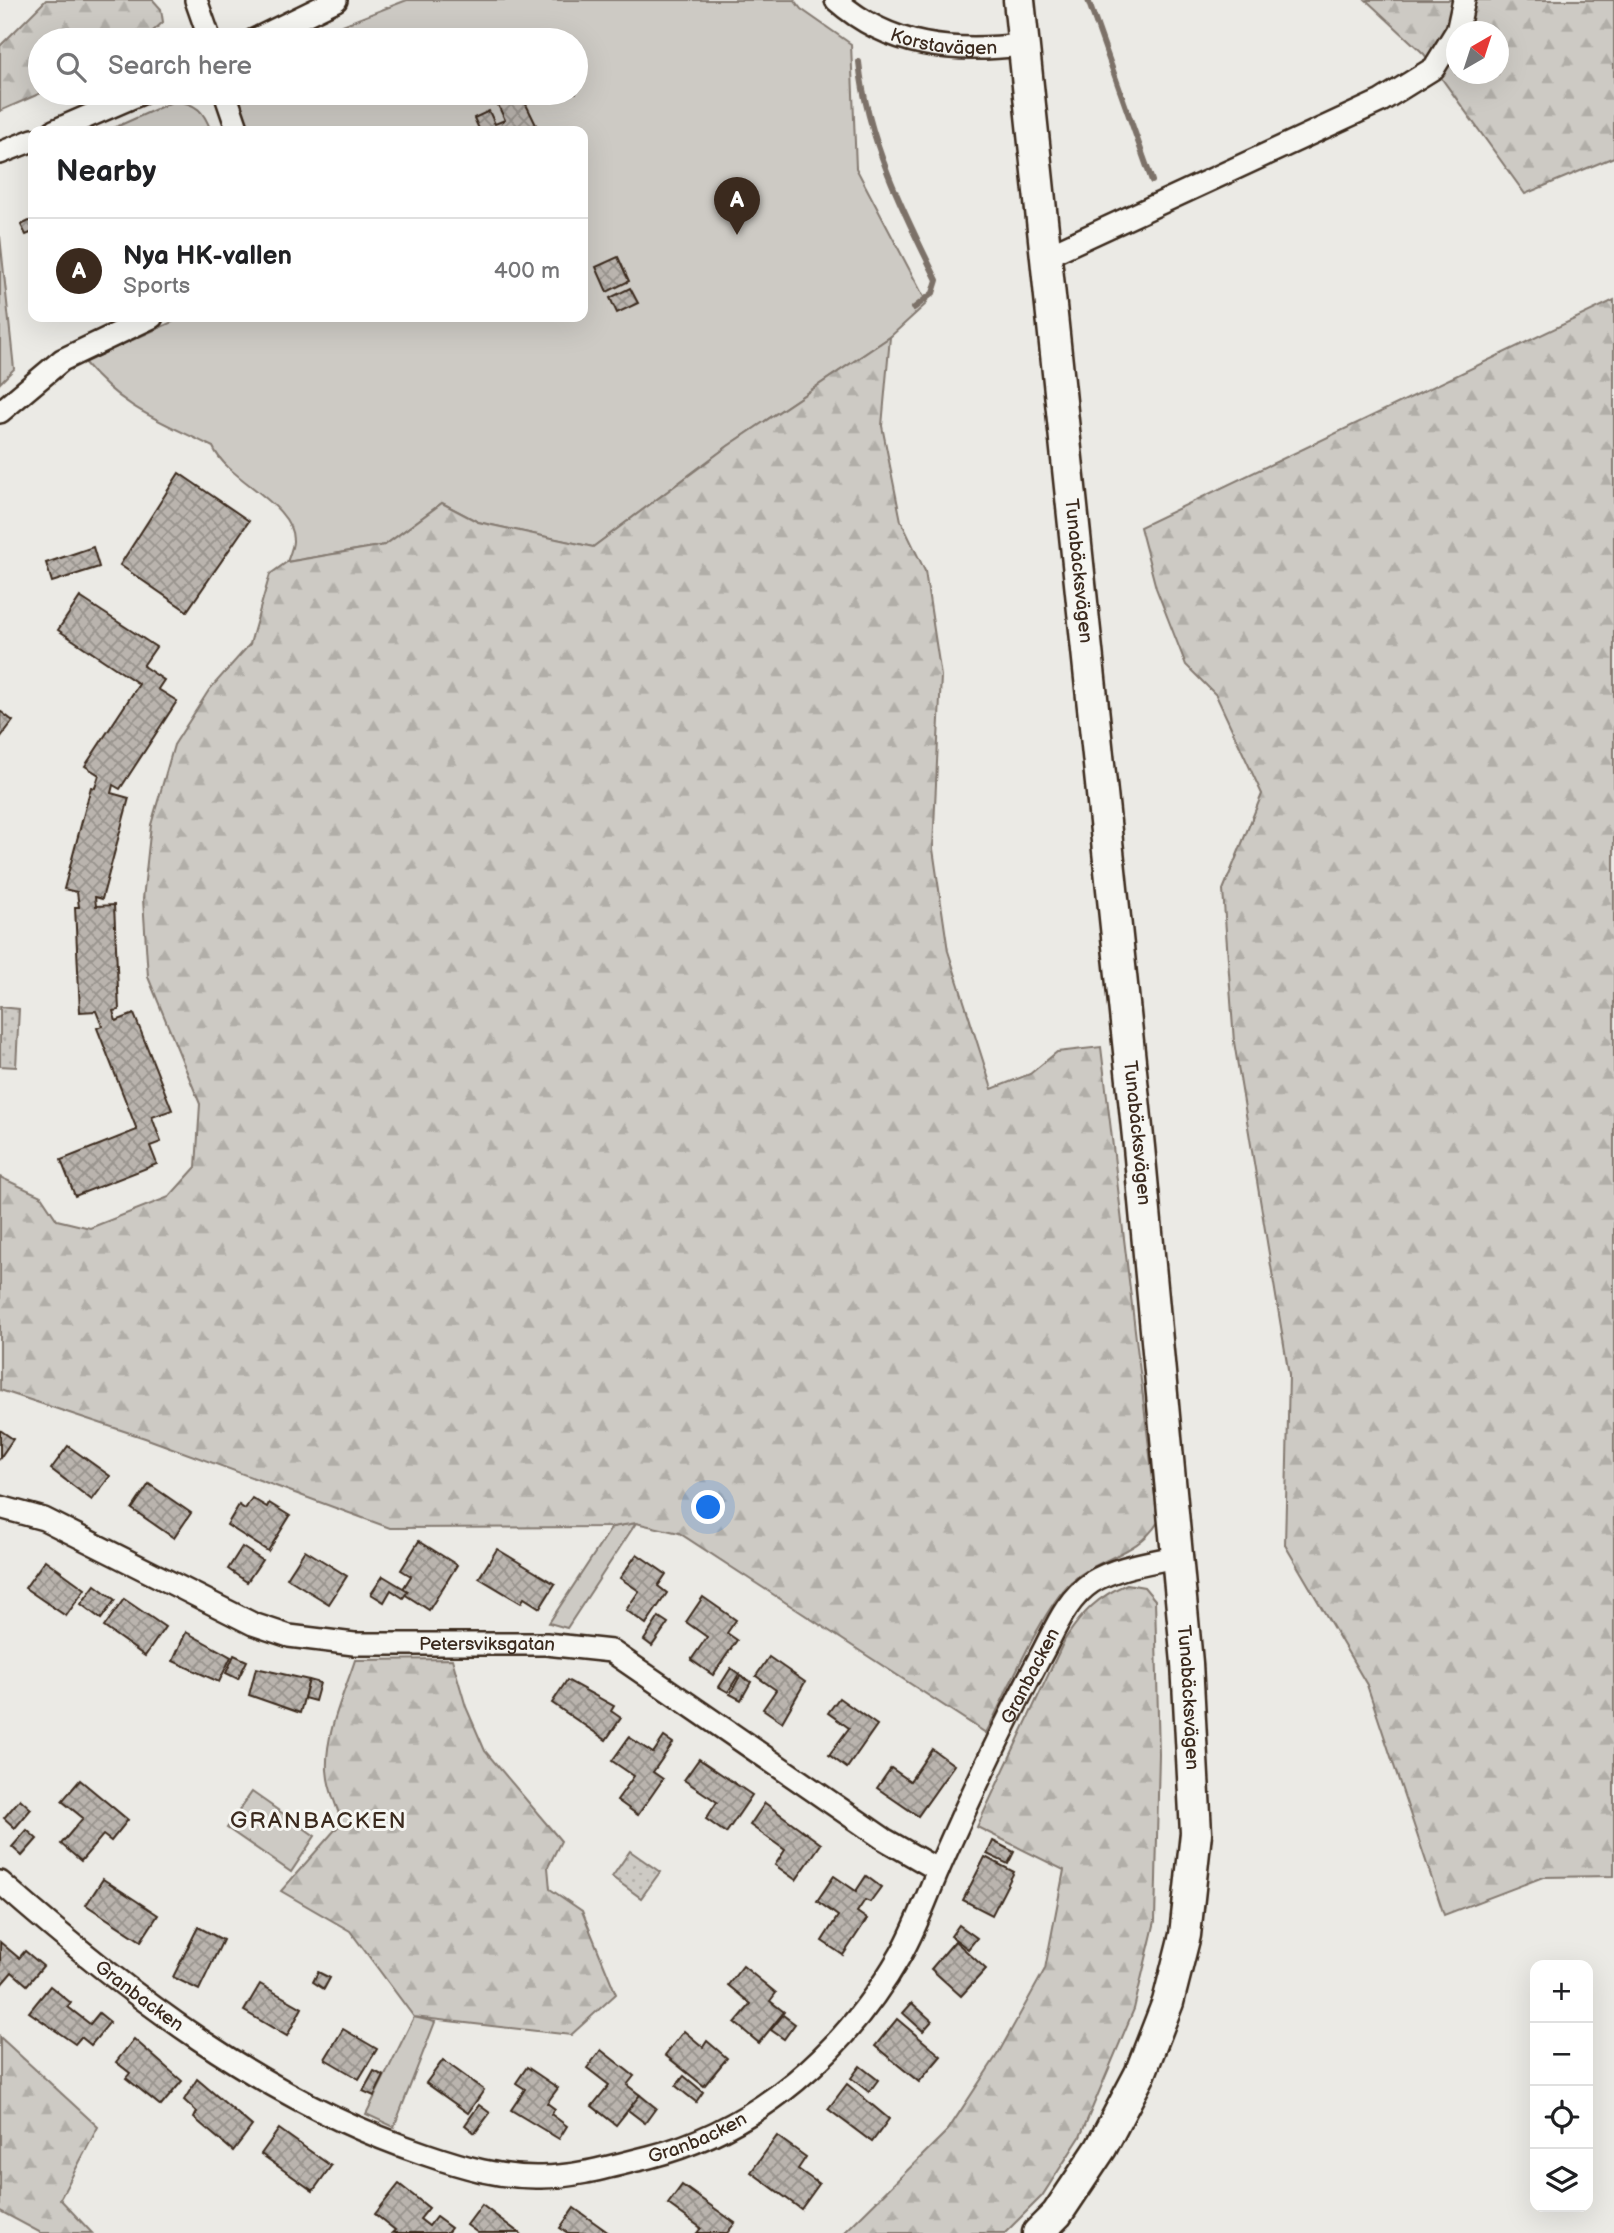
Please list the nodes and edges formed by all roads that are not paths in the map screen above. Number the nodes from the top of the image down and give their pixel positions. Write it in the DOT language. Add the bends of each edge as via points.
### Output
graph roads {
  1 [pos="197,0"];
  2 [pos="336,0"];
  3 [pos="836,0"];
  4 [pos="1019,0"];
  5 [pos="1464,0"];
  6 [pos="1459,21"];
  7 [pos="206,28"];
  8 [pos="279,28"];
  9 [pos="1022,45"];
  10 [pos="1446,49"];
  11 [pos="114,105"];
  12 [pos="229,105"];
  13 [pos="66,126"];
  14 [pos="236,126"];
  15 [pos="28,142"];
  16 [pos="0,153"];
  17 [pos="1046,256"];
  18 [pos="142,322"];
  19 [pos="0,412"];
  20 [pos="0,1507"];
  21 [pos="1175,1557"];
  22 [pos="938,1870"];
  23 [pos="0,1882"];
  24 [pos="1038,2233"];
  1 -- 7 [label="street"];
  2 -- 8 [label="street"];
  3 -- 9 [label="street, Korstavägen" via="884,33 919,44 979,50"];
  4 -- 9 [label="street, Tunabäcksvägen"];
  5 -- 6 [label="street"];
  9 -- 17 [label="street, Tunabäcksvägen"];
  10 -- 17 [label="street" via="1434,68 1381,101"];
  11 -- 13 [label="street"];
  12 -- 14 [label="street"];
  15 -- 16 [label="street"];
  17 -- 21 [label="street, Tunabäcksvägen" via="1139,1147"];
  18 -- 19 [label="street" via="62,360"];
  20 -- 22 [label="street, Petersviksgatan" via="44,1519 242,1618 289,1636 354,1644 546,1644 611,1651 884,1839"];
  21 -- 22 [label="street, Granbacken" via="1123,1569 1093,1582 1070,1600 997,1738"];
  21 -- 24 [label="street, Tunabäcksvägen" via="1195,1795 1196,1833 1185,1935 1168,2002 1140,2074 1101,2148 1057,2214"];
  22 -- 23 [label="street, Granbacken" via="903,1952 866,2008 827,2054 786,2090 732,2127 677,2150 543,2178 472,2170 378,2138 297,2098 204,2043 123,1985"];
}
